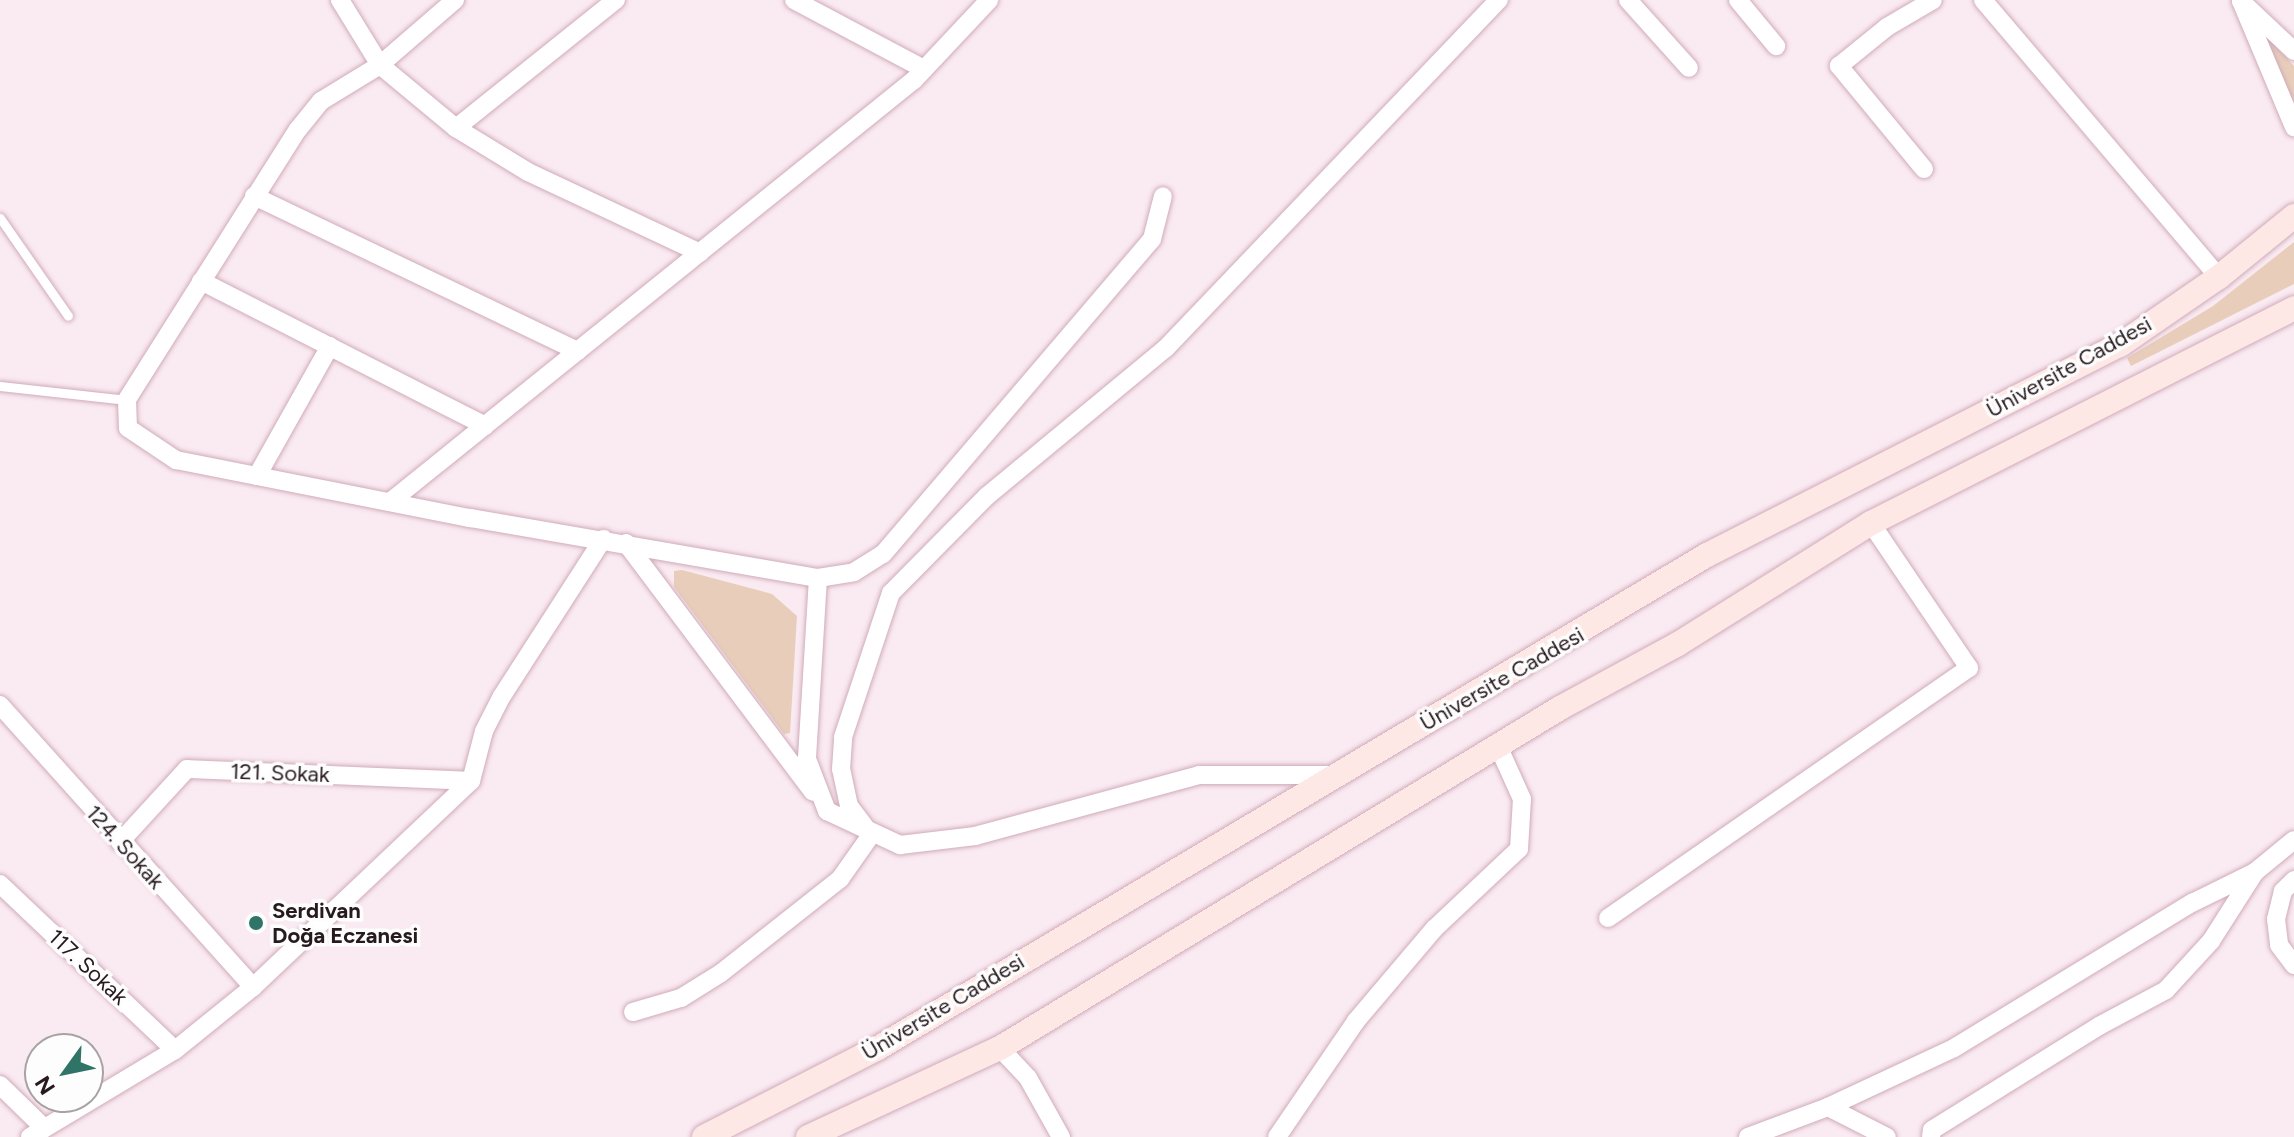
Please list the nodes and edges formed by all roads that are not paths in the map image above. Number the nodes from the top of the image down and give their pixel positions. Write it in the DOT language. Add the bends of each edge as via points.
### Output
graph roads {
  1 [pos="340,0"];
  2 [pos="455,0"];
  3 [pos="616,0"];
  4 [pos="794,0"];
  5 [pos="989,0"];
  6 [pos="1499,0"];
  7 [pos="1738,0"];
  8 [pos="1933,0"];
  9 [pos="1983,0"];
  10 [pos="2241,0"];
  11 [pos="1639,4"];
  12 [pos="1776,46"];
  13 [pos="2294,51"];
  14 [pos="380,65"];
  15 [pos="1689,68"];
  16 [pos="924,69"];
  17 [pos="2294,127"];
  18 [pos="456,128"];
  19 [pos="1924,169"];
  20 [pos="254,196"];
  21 [pos="1163,196"];
  22 [pos="2294,216"];
  23 [pos="0,218"];
  24 [pos="700,253"];
  25 [pos="2219,277"];
  26 [pos="201,281"];
  27 [pos="2294,308"];
  28 [pos="68,316"];
  29 [pos="330,346"];
  30 [pos="578,351"];
  31 [pos="0,386"];
  32 [pos="127,400"];
  33 [pos="485,426"];
  34 [pos="257,476"];
  35 [pos="390,502"];
  36 [pos="1871,523"];
  37 [pos="603,539"];
  38 [pos="626,543"];
  39 [pos="818,578"];
  40 [pos="0,705"];
  41 [pos="1499,748"];
  42 [pos="1338,775"];
  43 [pos="471,781"];
  44 [pos="827,811"];
  45 [pos="871,835"];
  46 [pos="2294,840"];
  47 [pos="120,842"];
  48 [pos="2255,872"];
  49 [pos="2294,880"];
  50 [pos="0,884"];
  51 [pos="1608,918"];
  52 [pos="2294,965"];
  53 [pos="253,987"];
  54 [pos="633,1012"];
  55 [pos="1000,1048"];
  56 [pos="175,1050"];
  57 [pos="0,1085"];
  58 [pos="1828,1107"];
  59 [pos="37,1132"];
  60 [pos="1929,1135"];
  61 [pos="704,1137"];
  62 [pos="808,1137"];
  63 [pos="1061,1137"];
  64 [pos="1277,1137"];
  65 [pos="1748,1137"];
  66 [pos="1887,1137"];
  1 -- 14 [label="street"];
  2 -- 14 [label="street"];
  3 -- 18 [label="street"];
  4 -- 16 [label="street"];
  5 -- 16 [label="street"];
  6 -- 45 [label="street" via="1166,348 987,496 891,593 842,748 849,806"];
  7 -- 12 [label="street"];
  8 -- 19 [label="street" via="1887,27 1839,66"];
  9 -- 25 [label="street"];
  10 -- 13 [label="street"];
  10 -- 17 [label="street"];
  11 -- 15 [label="street"];
  14 -- 18 [label="street"];
  14 -- 20 [label="street" via="321,101"];
  16 -- 24 [label="street"];
  18 -- 24 [label="street" via="528,172"];
  20 -- 26 [label="street"];
  20 -- 30 [label="street"];
  21 -- 39 [label="street" via="1152,239 893,543 854,572"];
  22 -- 25 [label="main road, Üniversite Caddesi"];
  23 -- 28 [label="lane"];
  24 -- 30 [label="street"];
  25 -- 42 [label="main road, Üniversite Caddesi" via="2120,345 1707,555"];
  26 -- 29 [label="street"];
  26 -- 32 [label="street"];
  27 -- 36 [label="main road"];
  29 -- 33 [label="street"];
  29 -- 34 [label="street"];
  30 -- 33 [label="street"];
  31 -- 32 [label="lane"];
  32 -- 34 [label="street" via="128,428 176,460"];
  33 -- 35 [label="street"];
  34 -- 35 [label="street"];
  35 -- 37 [label="street"];
  36 -- 41 [label="main road"];
  36 -- 51 [label="street" via="1969,668"];
  37 -- 38 [label="street"];
  37 -- 43 [label="street" via="502,696 484,731"];
  38 -- 39 [label="street"];
  38 -- 44 [label="street"];
  39 -- 44 [label="street" via="807,759"];
  40 -- 47 [label="street, 124. Sokak"];
  41 -- 55 [label="main road"];
  41 -- 64 [label="street" via="1522,799 1519,849 1434,929 1356,1021"];
  42 -- 45 [label="street" via="1199,775 975,836 900,845"];
  42 -- 61 [label="main road, Üniversite Caddesi" via="878,1048"];
  43 -- 47 [label="street, 121. Sokak" via="187,769"];
  43 -- 53 [label="street"];
  44 -- 45 [label="street"];
  45 -- 54 [label="street" via="840,879 721,973 681,998"];
  46 -- 48 [label="street"];
  47 -- 53 [label="street, 124. Sokak"];
  48 -- 58 [label="street" via="2192,903 2002,1022"];
  48 -- 60 [label="street" via="2211,941 2166,990"];
  49 -- 52 [label="street" via="2283,891 2276,919 2279,945"];
  50 -- 56 [label="street, 117. Sokak"];
  53 -- 56 [label="street"];
  55 -- 62 [label="main road"];
  55 -- 63 [label="street" via="1028,1078"];
  56 -- 59 [label="street"];
  57 -- 59 [label="street"];
  58 -- 65 [label="street"];
  58 -- 66 [label="street"];
}
